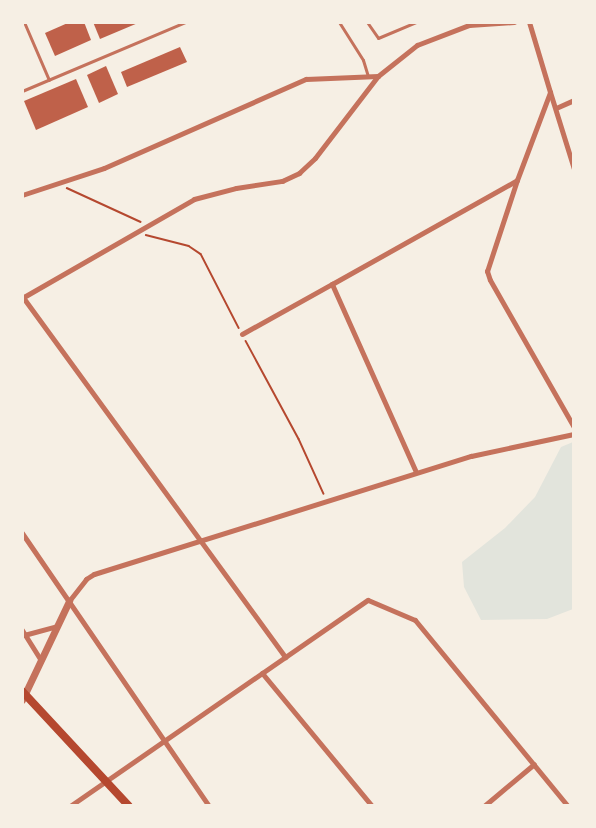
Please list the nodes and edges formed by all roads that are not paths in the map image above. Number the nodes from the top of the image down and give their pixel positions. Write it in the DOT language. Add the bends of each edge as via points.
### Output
graph roads {
  1 [pos="24,22"];
  2 [pos="185,22"];
  3 [pos="339,22"];
  4 [pos="368,22"];
  5 [pos="416,22"];
  6 [pos="514,22"];
  7 [pos="529,22"];
  8 [pos="378,76"];
  9 [pos="368,77"];
  10 [pos="49,80"];
  11 [pos="22,91"];
  12 [pos="550,92"];
  13 [pos="573,100"];
  14 [pos="556,108"];
  15 [pos="573,169"];
  16 [pos="517,180"];
  17 [pos="22,195"];
  18 [pos="332,284"];
  19 [pos="23,297"];
  20 [pos="242,334"];
  21 [pos="573,427"];
  22 [pos="573,434"];
  23 [pos="416,472"];
  24 [pos="22,533"];
  25 [pos="200,541"];
  26 [pos="69,601"];
  27 [pos="57,626"];
  28 [pos="23,633"];
  29 [pos="285,657"];
  30 [pos="41,661"];
  31 [pos="262,674"];
  32 [pos="23,695"];
  33 [pos="165,741"];
  34 [pos="534,764"];
  35 [pos="106,781"];
  36 [pos="70,806"];
  37 [pos="129,806"];
  38 [pos="209,806"];
  39 [pos="372,806"];
  40 [pos="483,806"];
  41 [pos="568,806"];
  1 -- 10 [label="lane"];
  2 -- 10 [label="lane"];
  3 -- 9 [label="lane" via="363,60"];
  4 -- 5 [label="lane" via="378,38"];
  6 -- 8 [label="street" via="469,25 417,45"];
  7 -- 12 [label="street"];
  8 -- 9 [label="street"];
  8 -- 19 [label="street" via="299,173 282,181 194,199"];
  9 -- 17 [label="street" via="306,79 104,168"];
  10 -- 11 [label="lane"];
  12 -- 14 [label="street"];
  12 -- 16 [label="street"];
  13 -- 14 [label="street"];
  14 -- 15 [label="street"];
  16 -- 18 [label="street"];
  16 -- 21 [label="street" via="487,271"];
  18 -- 20 [label="street"];
  18 -- 23 [label="street"];
  19 -- 25 [label="street"];
  22 -- 23 [label="street"];
  23 -- 25 [label="street"];
  24 -- 26 [label="street"];
  25 -- 26 [label="street" via="94,574"];
  25 -- 29 [label="street"];
  26 -- 27 [label="street"];
  26 -- 33 [label="street"];
  27 -- 28 [label="street"];
  27 -- 30 [label="street"];
  28 -- 30 [label="street"];
  29 -- 31 [label="street"];
  29 -- 34 [label="street" via="368,600 394,610 415,620"];
  30 -- 32 [label="street"];
  31 -- 33 [label="street"];
  31 -- 39 [label="street"];
  32 -- 35 [label="main road"];
  33 -- 35 [label="street"];
  33 -- 38 [label="street"];
  34 -- 40 [label="street"];
  34 -- 41 [label="street"];
  35 -- 36 [label="street"];
  35 -- 37 [label="main road"];
}
